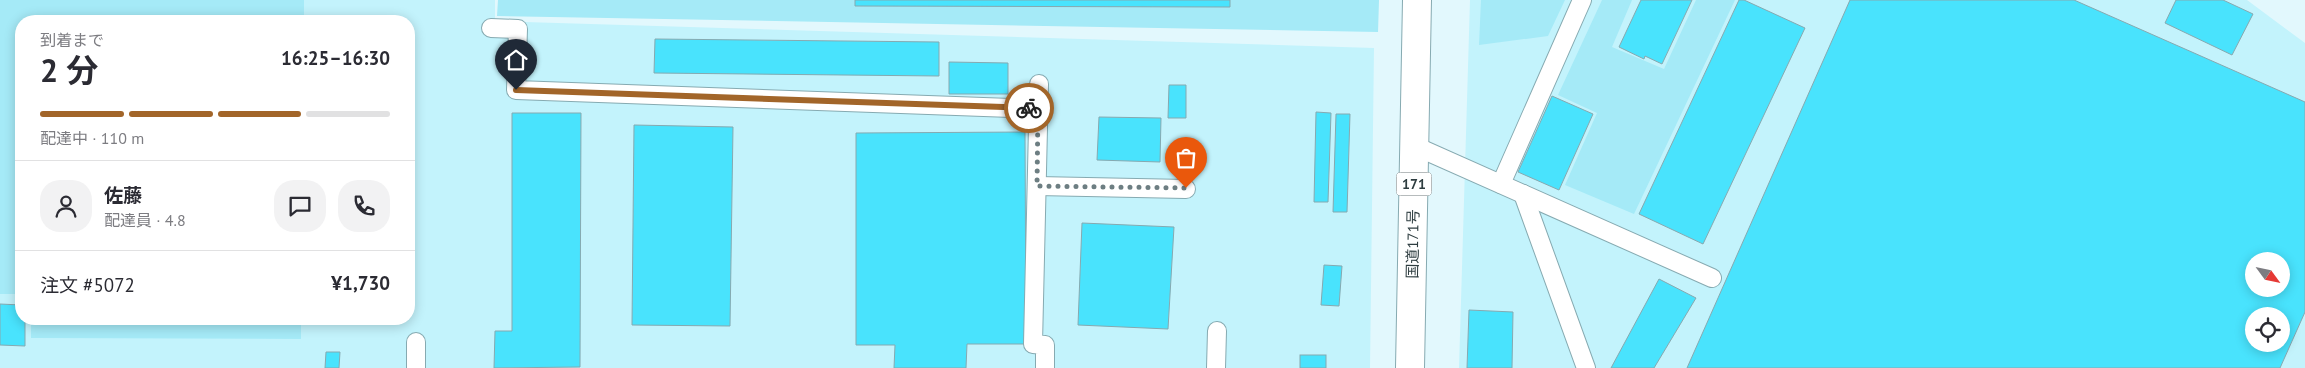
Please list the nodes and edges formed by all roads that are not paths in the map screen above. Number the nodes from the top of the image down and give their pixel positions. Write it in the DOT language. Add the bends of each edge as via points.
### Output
graph roads {
  1 [pos="1417,0"];
  2 [pos="1582,0"];
  3 [pos="491,28"];
  4 [pos="1040,84"];
  5 [pos="1038,108"];
  6 [pos="1415,146"];
  7 [pos="1501,184"];
  8 [pos="1037,186"];
  9 [pos="1186,188"];
  10 [pos="1523,194"];
  11 [pos="1712,278"];
  12 [pos="1218,331"];
  13 [pos="416,342"];
  14 [pos="416,368"];
  15 [pos="1045,368"];
  16 [pos="1216,368"];
  17 [pos="1410,368"];
  18 [pos="1586,368"];
  1 -- 6 [label="highway, 国道171号 / 171"];
  2 -- 7 [label="lane"];
  3 -- 5 [label="lane" via="518,29 516,90"];
  4 -- 5 [label="lane"];
  5 -- 8 [label="lane"];
  6 -- 7 [label="lane"];
  6 -- 17 [label="highway, 国道171号 / 171"];
  7 -- 10 [label="lane"];
  8 -- 9 [label="lane"];
  8 -- 15 [label="lane" via="1033,344 1045,345"];
  10 -- 11 [label="lane"];
  10 -- 18 [label="lane"];
  12 -- 16 [label="lane"];
  13 -- 14 [label="lane"];
}
